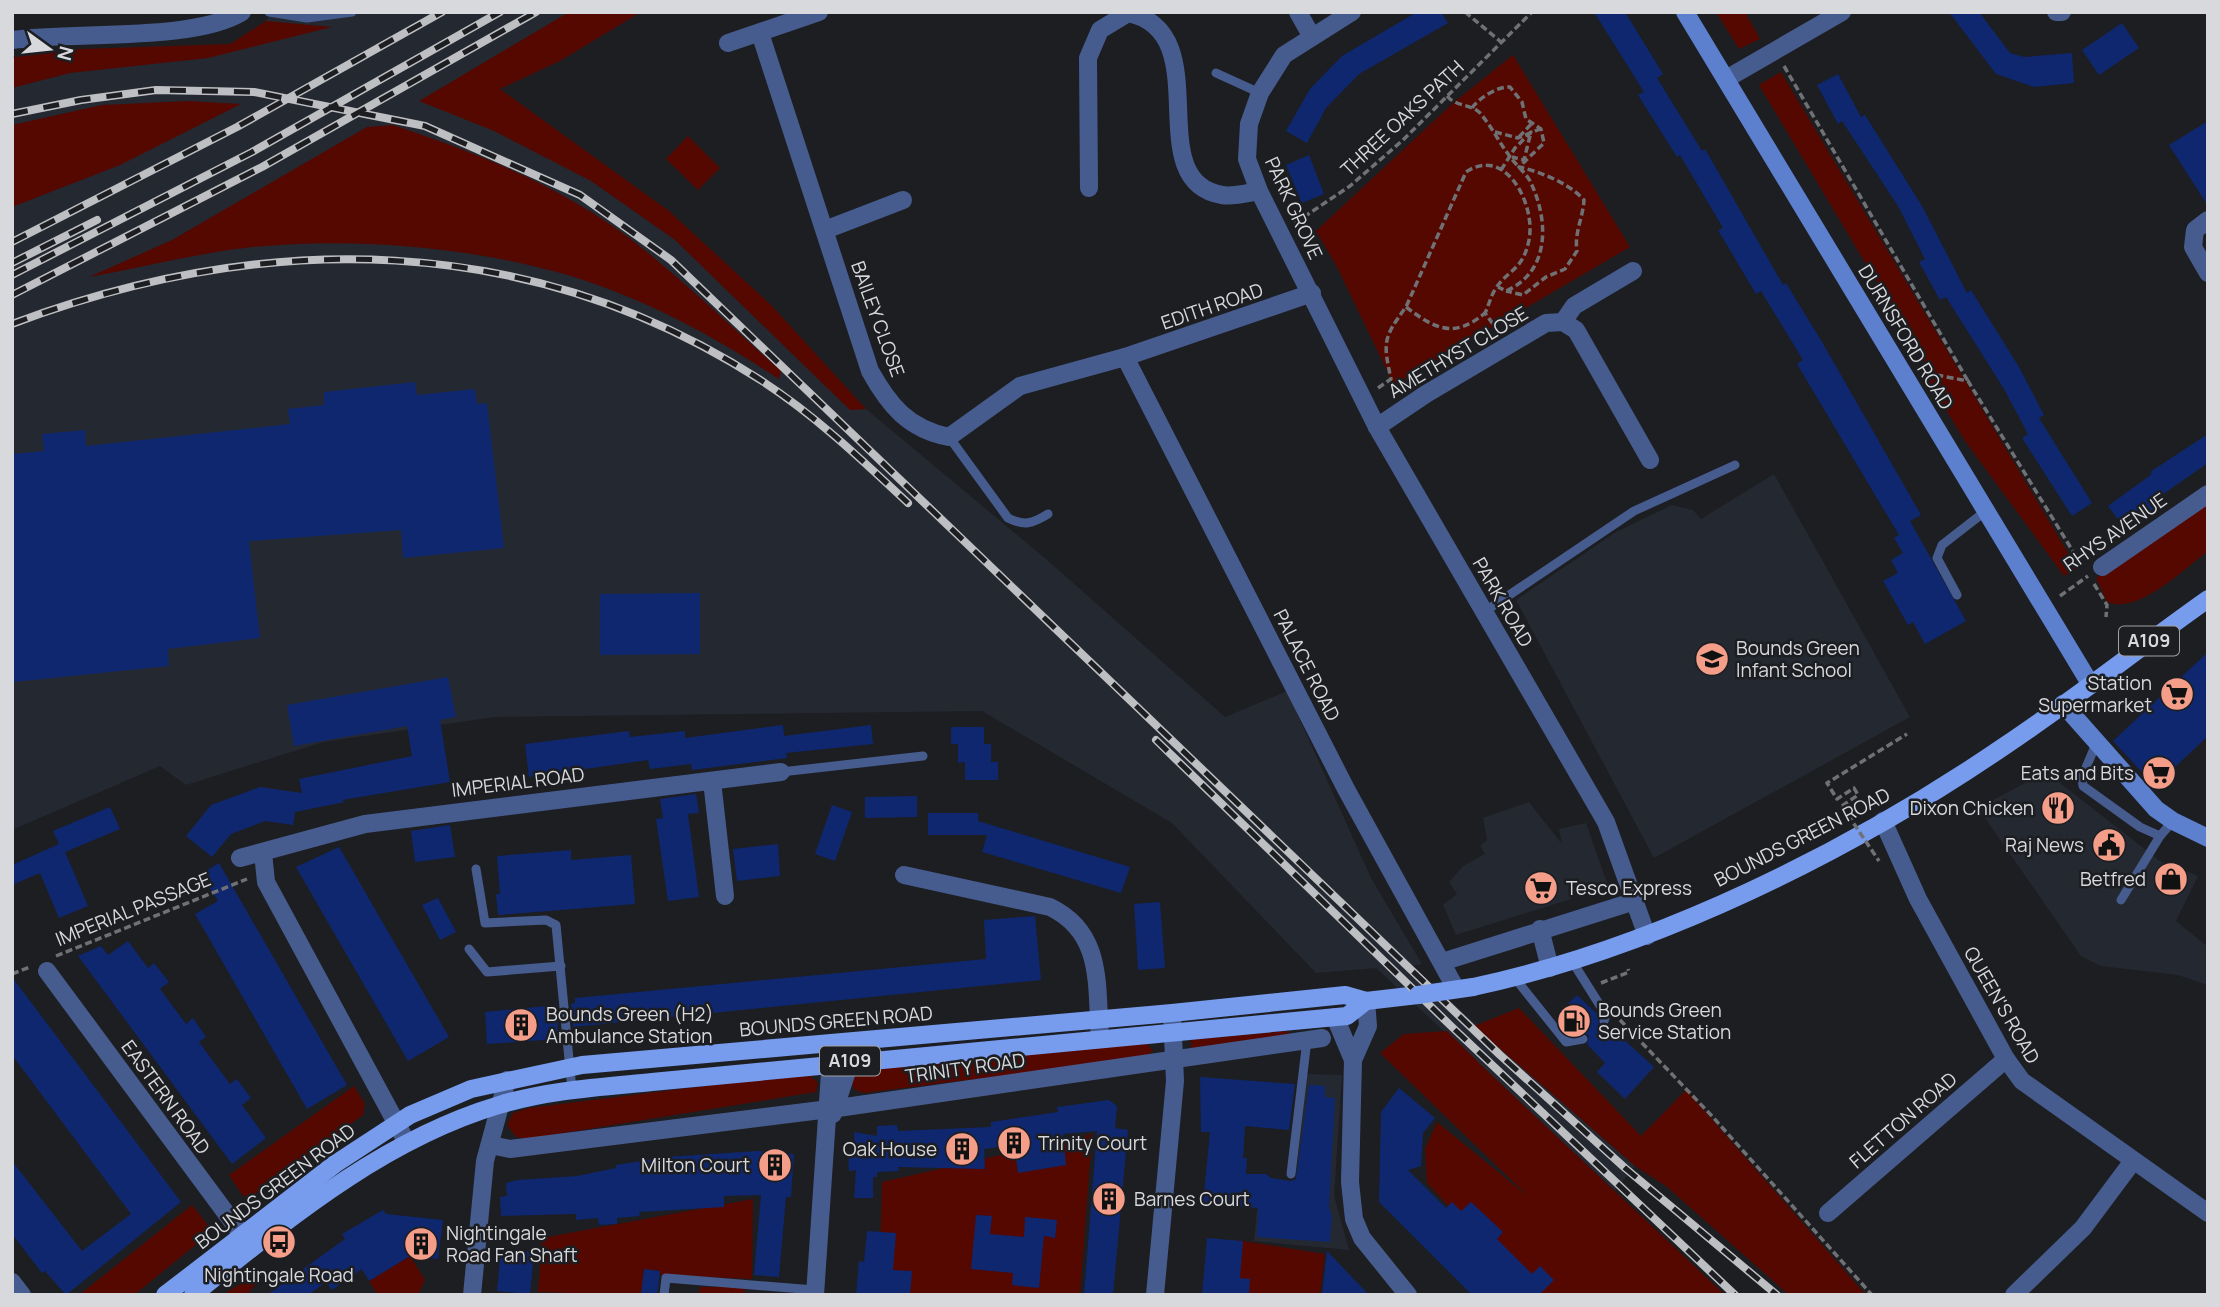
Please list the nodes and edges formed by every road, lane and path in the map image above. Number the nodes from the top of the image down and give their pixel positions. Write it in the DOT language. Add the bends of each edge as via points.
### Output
graph roads {
  1 [pos="242,12"];
  2 [pos="269,12"];
  3 [pos="352,12"];
  4 [pos="819,12"];
  5 [pos="1298,12"];
  6 [pos="1352,12"];
  7 [pos="1465,12"];
  8 [pos="1532,12"];
  9 [pos="1685,12"];
  10 [pos="1842,12"];
  11 [pos="2056,12"];
  12 [pos="2062,12"];
  13 [pos="1128,13"];
  14 [pos="760,33"];
  15 [pos="1312,37"];
  16 [pos="12,40"];
  17 [pos="728,43"];
  18 [pos="1501,43"];
  19 [pos="1783,64"];
  20 [pos="1216,73"];
  21 [pos="1726,79"];
  22 [pos="1261,93"];
  23 [pos="1447,96"];
  24 [pos="1472,108"];
  25 [pos="1533,122"];
  26 [pos="1541,129"];
  27 [pos="1493,131"];
  28 [pos="1531,132"];
  29 [pos="1516,138"];
  30 [pos="1515,148"];
  31 [pos="1510,157"];
  32 [pos="1524,160"];
  33 [pos="1519,167"];
  34 [pos="1501,170"];
  35 [pos="1088,188"];
  36 [pos="1259,191"];
  37 [pos="904,200"];
  38 [pos="2208,220"];
  39 [pos="825,230"];
  40 [pos="1281,232"];
  41 [pos="1633,271"];
  42 [pos="2208,273"];
  43 [pos="1497,286"];
  44 [pos="1506,291"];
  45 [pos="1312,293"];
  46 [pos="1406,307"];
  47 [pos="1485,313"];
  48 [pos="1563,322"];
  49 [pos="1507,345"];
  50 [pos="1125,356"];
  51 [pos="1926,373"];
  52 [pos="1968,381"];
  53 [pos="1363,399"];
  54 [pos="1377,427"];
  55 [pos="949,437"];
  56 [pos="1650,460"];
  57 [pos="1735,465"];
  58 [pos="2208,494"];
  59 [pos="1987,510"];
  60 [pos="1048,514"];
  61 [pos="2095,572"];
  62 [pos="1957,595"];
  63 [pos="2208,599"];
  64 [pos="2046,606"];
  65 [pos="1484,612"];
  66 [pos="2106,617"];
  67 [pos="2091,685"];
  68 [pos="2063,704"];
  69 [pos="1907,734"];
  70 [pos="2096,744"];
  71 [pos="923,756"];
  72 [pos="781,772"];
  73 [pos="712,781"];
  74 [pos="1883,821"];
  75 [pos="2173,821"];
  76 [pos="2160,835"];
  77 [pos="2208,838"];
  78 [pos="240,858"];
  79 [pos="1879,861"];
  80 [pos="264,862"];
  81 [pos="475,869"];
  82 [pos="904,875"];
  83 [pos="725,896"];
  84 [pos="2121,900"];
  85 [pos="1635,901"];
  86 [pos="1540,929"];
  87 [pos="1647,936"];
  88 [pos="469,949"];
  89 [pos="1572,961"];
  90 [pos="47,963"];
  91 [pos="561,966"];
  92 [pos="1550,968"];
  93 [pos="1628,969"];
  94 [pos="12,974"];
  95 [pos="1513,977"];
  96 [pos="1455,979"];
  97 [pos="1597,988"];
  98 [pos="1374,1001"];
  99 [pos="1613,1010"];
  100 [pos="1172,1013"];
  101 [pos="1335,1017"];
  102 [pos="1098,1018"];
  103 [pos="1604,1021"];
  104 [pos="1174,1033"];
  105 [pos="1100,1038"];
  106 [pos="1314,1039"];
  107 [pos="1583,1040"];
  108 [pos="857,1041"];
  109 [pos="832,1043"];
  110 [pos="1175,1059"];
  111 [pos="2006,1059"];
  112 [pos="1353,1060"];
  113 [pos="850,1062"];
  114 [pos="830,1063"];
  115 [pos="570,1068"];
  116 [pos="507,1080"];
  117 [pos="572,1090"];
  118 [pos="502,1104"];
  119 [pos="834,1106"];
  120 [pos="395,1124"];
  121 [pos="406,1142"];
  122 [pos="490,1145"];
  123 [pos="2133,1161"];
  124 [pos="1291,1174"];
  125 [pos="1828,1213"];
  126 [pos="2208,1213"];
  127 [pos="247,1242"];
  128 [pos="12,1282"];
  129 [pos="815,1292"];
  130 [pos="22,1295"];
  131 [pos="165,1295"];
  132 [pos="193,1295"];
  133 [pos="472,1295"];
  134 [pos="664,1295"];
  135 [pos="1155,1295"];
  136 [pos="1408,1295"];
  137 [pos="1872,1295"];
  138 [pos="2014,1295"];
  1 -- 16 [label="street" via="225,23 185,30 52,34"];
  2 -- 3 [label="lane" via="307,18"];
  4 -- 14 [label="street"];
  5 -- 15 [label="street"];
  6 -- 15 [label="street, PARK GROVE"];
  7 -- 18 [label="path"];
  8 -- 18 [label="path, THREE OAKS PATH"];
  9 -- 21 [label="main road, DURNSFORD ROAD"];
  10 -- 21 [label="street"];
  11 -- 12 [label="street"];
  13 -- 35 [label="street" via="1100,30 1088,58"];
  13 -- 36 [label="street" via="1156,24 1172,51 1177,66 1178,132 1194,181 1223,196"];
  14 -- 17 [label="street"];
  14 -- 39 [label="street, BAILEY CLOSE"];
  15 -- 22 [label="street, PARK GROVE" via="1284,55"];
  18 -- 23 [label="path, THREE OAKS PATH"];
  19 -- 52 [label="path"];
  20 -- 22 [label="lane"];
  21 -- 59 [label="main road, DURNSFORD ROAD"];
  22 -- 36 [label="street, PARK GROVE" via="1249,124 1247,159"];
  23 -- 24 [label="path" via="1453,103"];
  23 -- 40 [label="path, THREE OAKS PATH" via="1350,186"];
  24 -- 25 [label="path" via="1489,94 1510,87 1522,102 1526,119"];
  24 -- 31 [label="path"];
  25 -- 26 [label="path"];
  25 -- 29 [label="path"];
  26 -- 28 [label="path"];
  26 -- 32 [label="path" via="1544,143"];
  27 -- 29 [label="path"];
  28 -- 29 [label="path"];
  28 -- 30 [label="path"];
  28 -- 32 [label="path"];
  29 -- 30 [label="path"];
  30 -- 31 [label="path"];
  31 -- 32 [label="path"];
  31 -- 33 [label="path"];
  31 -- 34 [label="path"];
  32 -- 33 [label="path"];
  33 -- 44 [label="path" via="1530,180 1541,210 1543,245 1533,271"];
  33 -- 44 [label="path" via="1573,187 1584,200 1583,215 1575,239 1577,251 1565,270 1546,277 1523,295"];
  34 -- 43 [label="path" via="1520,189 1531,229 1521,262"];
  34 -- 46 [label="path" via="1489,163 1466,172"];
  36 -- 40 [label="street, PARK GROVE"];
  37 -- 39 [label="street"];
  38 -- 42 [label="street" via="2195,230 2193,247"];
  39 -- 55 [label="street, BAILEY CLOSE" via="870,371 888,403 918,428"];
  40 -- 45 [label="street, PARK GROVE"];
  41 -- 48 [label="street, AMETHYST CLOSE" via="1574,306"];
  43 -- 44 [label="path"];
  43 -- 47 [label="path"];
  45 -- 50 [label="street, EDITH ROAD"];
  45 -- 53 [label="street, PARK ROAD"];
  46 -- 47 [label="path" via="1440,328 1456,330"];
  46 -- 53 [label="path" via="1384,345 1391,379"];
  47 -- 49 [label="path"];
  48 -- 49 [label="street, AMETHYST CLOSE" via="1546,323"];
  48 -- 56 [label="street" via="1576,330"];
  49 -- 54 [label="street, AMETHYST CLOSE"];
  50 -- 55 [label="street" via="1020,386"];
  50 -- 96 [label="street, PALACE ROAD" via="1404,899"];
  51 -- 52 [label="path"];
  52 -- 61 [label="path"];
  53 -- 54 [label="street, PARK ROAD"];
  54 -- 65 [label="street, PARK ROAD"];
  55 -- 60 [label="lane" via="1008,518 1022,525"];
  57 -- 65 [label="lane" via="1634,511"];
  58 -- 61 [label="street, RHYS AVENUE"];
  59 -- 62 [label="lane" via="1942,545 1937,558"];
  59 -- 64 [label="main road, DURNSFORD ROAD"];
  61 -- 64 [label="path, RHYS AVENUE"];
  61 -- 66 [label="path" via="2107,606"];
  63 -- 67 [label="main road, BOUNDS GREEN ROAD / A109"];
  64 -- 67 [label="main road, DURNSFORD ROAD"];
  65 -- 85 [label="street, PARK ROAD" via="1606,822"];
  67 -- 68 [label="main road, BOUNDS GREEN ROAD / A109"];
  68 -- 70 [label="main road"];
  68 -- 74 [label="main road, BOUNDS GREEN ROAD / A109"];
  69 -- 79 [label="path, bridge" via="1827,783 1837,799 1854,788 1858,795 1842,806"];
  70 -- 75 [label="main road" via="2156,809"];
  70 -- 76 [label="lane" via="2082,777 2083,786 2131,821"];
  71 -- 72 [label="lane"];
  72 -- 73 [label="street, IMPERIAL ROAD"];
  73 -- 80 [label="street, IMPERIAL ROAD" via="365,824"];
  73 -- 83 [label="street"];
  74 -- 87 [label="main road, BOUNDS GREEN ROAD / A109" via="1799,866"];
  74 -- 111 [label="street, QUEEN'S ROAD"];
  75 -- 76 [label="lane"];
  75 -- 77 [label="main road"];
  76 -- 84 [label="lane"];
  78 -- 80 [label="street, IMPERIAL ROAD"];
  80 -- 90 [label="path, IMPERIAL PASSAGE"];
  80 -- 120 [label="street" via="266,882"];
  81 -- 91 [label="lane" via="485,923 551,921 557,930"];
  82 -- 102 [label="street" via="1050,907 1069,916 1091,948"];
  85 -- 86 [label="street"];
  85 -- 87 [label="street, PARK ROAD"];
  86 -- 92 [label="street"];
  86 -- 96 [label="street"];
  87 -- 89 [label="main road, BOUNDS GREEN ROAD / A109"];
  88 -- 91 [label="lane" via="487,971"];
  89 -- 92 [label="main road, BOUNDS GREEN ROAD / A109"];
  89 -- 103 [label="lane" via="1606,1015"];
  90 -- 94 [label="path, IMPERIAL PASSAGE"];
  90 -- 127 [label="street, EASTERN ROAD"];
  91 -- 115 [label="lane"];
  92 -- 95 [label="main road, BOUNDS GREEN ROAD / A109"];
  93 -- 97 [label="path"];
  95 -- 96 [label="main road, BOUNDS GREEN ROAD / A109"];
  95 -- 107 [label="lane" via="1566,1042"];
  96 -- 98 [label="main road, BOUNDS GREEN ROAD / A109, bridge"];
  98 -- 100 [label="main road, BOUNDS GREEN ROAD / A109" via="1345,995"];
  98 -- 101 [label="main road, BOUNDS GREEN ROAD / A109" via="1347,1016"];
  98 -- 112 [label="street"];
  99 -- 137 [label="path"];
  100 -- 102 [label="main road, BOUNDS GREEN ROAD / A109"];
  100 -- 104 [label="street"];
  101 -- 104 [label="main road, BOUNDS GREEN ROAD / A109"];
  101 -- 112 [label="street"];
  102 -- 105 [label="street"];
  102 -- 108 [label="main road, BOUNDS GREEN ROAD / A109"];
  104 -- 105 [label="main road, BOUNDS GREEN ROAD / A109"];
  104 -- 110 [label="street"];
  105 -- 113 [label="main road, BOUNDS GREEN ROAD / A109"];
  106 -- 110 [label="street, TRINITY ROAD"];
  106 -- 124 [label="lane"];
  108 -- 109 [label="main road, BOUNDS GREEN ROAD / A109"];
  108 -- 113 [label="street"];
  109 -- 114 [label="street"];
  109 -- 115 [label="main road, BOUNDS GREEN ROAD / A109"];
  110 -- 119 [label="street, TRINITY ROAD"];
  110 -- 135 [label="street"];
  111 -- 123 [label="street, QUEEN'S ROAD" via="2022,1081"];
  111 -- 125 [label="street, FLETTON ROAD"];
  112 -- 136 [label="street" via="1350,1182 1354,1219 1362,1238"];
  113 -- 114 [label="main road, BOUNDS GREEN ROAD / A109"];
  113 -- 119 [label="street"];
  114 -- 117 [label="main road, BOUNDS GREEN ROAD / A109"];
  114 -- 119 [label="street"];
  115 -- 116 [label="main road, BOUNDS GREEN ROAD / A109"];
  115 -- 117 [label="lane"];
  116 -- 118 [label="street"];
  116 -- 120 [label="main road, BOUNDS GREEN ROAD / A109" via="443,1099"];
  117 -- 118 [label="main road, BOUNDS GREEN ROAD / A109"];
  118 -- 121 [label="main road, BOUNDS GREEN ROAD / A109"];
  118 -- 122 [label="street"];
  119 -- 122 [label="street, TRINITY ROAD" via="510,1149"];
  119 -- 129 [label="street" via="828,1129"];
  120 -- 121 [label="street"];
  120 -- 127 [label="main road, BOUNDS GREEN ROAD / A109" via="335,1164"];
  121 -- 127 [label="main road, BOUNDS GREEN ROAD / A109"];
  122 -- 133 [label="street"];
  123 -- 126 [label="street, QUEEN'S ROAD"];
  123 -- 138 [label="street" via="2083,1227"];
  127 -- 131 [label="main road, BOUNDS GREEN ROAD / A109"];
  127 -- 132 [label="main road, BOUNDS GREEN ROAD / A109"];
  128 -- 130 [label="street"];
  129 -- 134 [label="lane" via="666,1278"];
}
